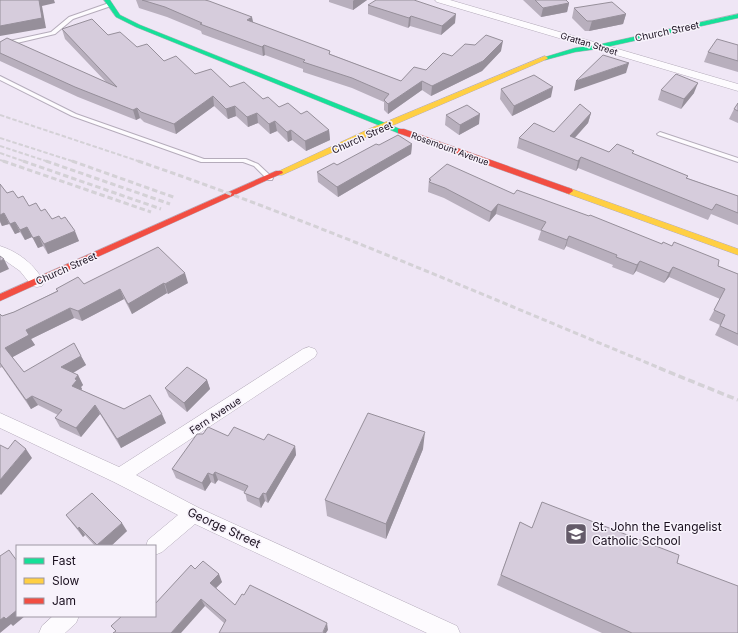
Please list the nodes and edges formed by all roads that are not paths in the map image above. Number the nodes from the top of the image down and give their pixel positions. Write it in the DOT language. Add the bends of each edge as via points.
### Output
graph roads {
  1 [pos="440,0"];
  2 [pos="108,2"];
  3 [pos="738,16"];
  4 [pos="0,45"];
  5 [pos="598,47"];
  6 [pos="0,78"];
  7 [pos="738,88"];
  8 [pos="387,126"];
  9 [pos="660,134"];
  10 [pos="738,160"];
  11 [pos="270,178"];
  12 [pos="0,251"];
  13 [pos="738,252"];
  14 [pos="37,282"];
  15 [pos="0,298"];
  16 [pos="309,353"];
  17 [pos="0,420"];
  18 [pos="120,476"];
  19 [pos="194,514"];
  20 [pos="156,545"];
  21 [pos="68,617"];
  22 [pos="49,633"];
  23 [pos="450,633"];
  1 -- 5 [label="street, Grattan Street"];
  2 -- 4 [label="lane" via="71,18 53,33"];
  2 -- 8 [label="street, Rosemount Avenue" via="118,16 128,22"];
  3 -- 5 [label="street, Church Street"];
  5 -- 7 [label="street, Grattan Street"];
  5 -- 8 [label="street, Church Street" via="536,60"];
  6 -- 11 [label="lane" via="74,115 203,161 244,160 256,165"];
  8 -- 11 [label="street, Church Street"];
  8 -- 13 [label="street, Rosemount Avenue"];
  9 -- 10 [label="lane"];
  11 -- 14 [label="street, Church Street"];
  12 -- 14 [label="street" via="30,270"];
  14 -- 15 [label="street, Church Street"];
  16 -- 18 [label="street, Fern Avenue"];
  17 -- 18 [label="street, George Street"];
  18 -- 19 [label="street, George Street"];
  19 -- 20 [label="street"];
  19 -- 23 [label="street, George Street"];
  21 -- 22 [label="street"];
}
